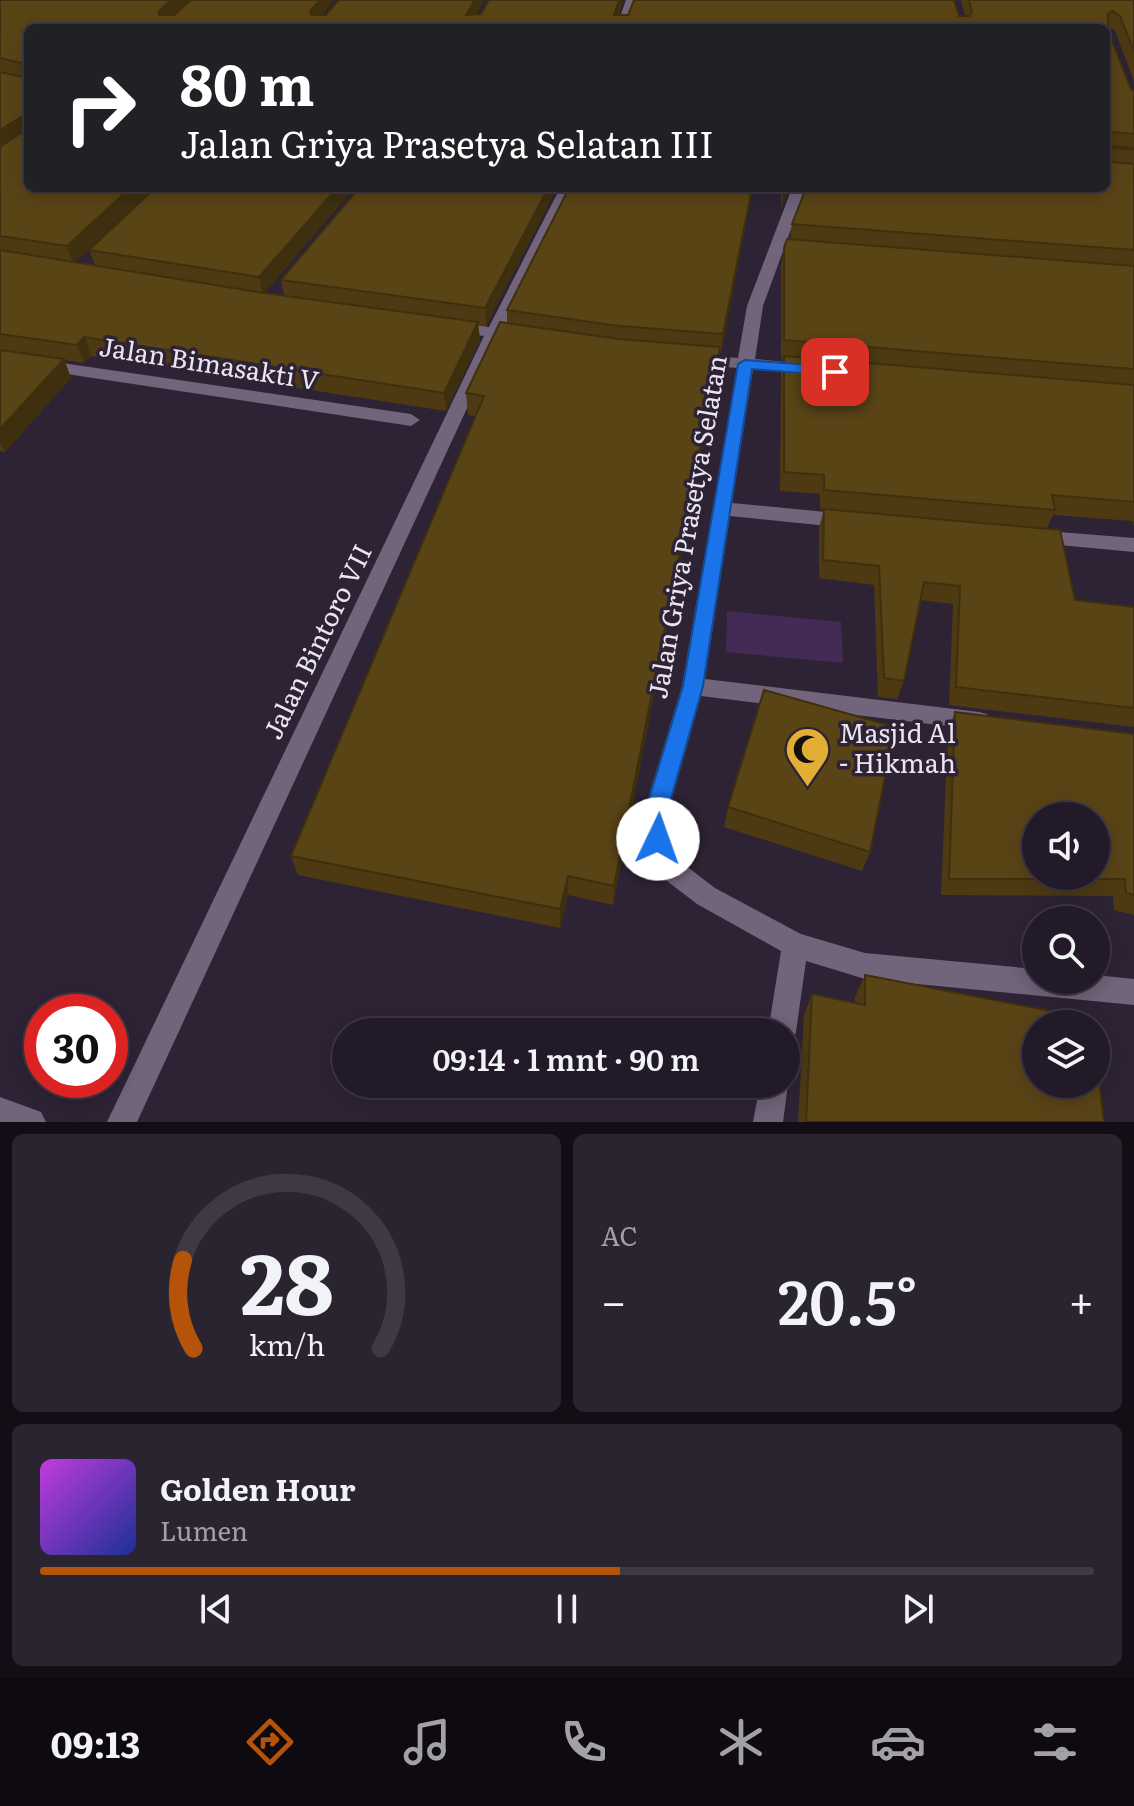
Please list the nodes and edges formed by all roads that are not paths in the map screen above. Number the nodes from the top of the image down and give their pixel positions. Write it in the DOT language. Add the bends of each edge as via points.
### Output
graph roads {
  1 [pos="631,0"];
  2 [pos="622,24"];
  3 [pos="565,192"];
  4 [pos="798,192"];
  5 [pos="434,325"];
  6 [pos="494,333"];
  7 [pos="540,340"];
  8 [pos="674,357"];
  9 [pos="0,359"];
  10 [pos="745,364"];
  11 [pos="823,371"];
  12 [pos="411,420"];
  13 [pos="721,508"];
  14 [pos="860,522"];
  15 [pos="1013,536"];
  16 [pos="1134,545"];
  17 [pos="693,686"];
  18 [pos="1008,725"];
  19 [pos="795,945"];
  20 [pos="1134,992"];
  21 [pos="784,1018"];
  22 [pos="772,1098"];
  23 [pos="0,1112"];
  24 [pos="31,1122"];
  25 [pos="122,1122"];
  26 [pos="768,1122"];
  1 -- 2 [label="street"];
  3 -- 6 [label="street, Jalan Bintoro VII"];
  4 -- 10 [label="street, Jalan Griya Prasetya Selatan" via="784,249 755,306"];
  5 -- 6 [label="street"];
  6 -- 7 [label="street"];
  6 -- 25 [label="street, Jalan Bintoro VII"];
  8 -- 10 [label="street"];
  9 -- 12 [label="street, Jalan Bimasakti V"];
  10 -- 11 [label="street"];
  10 -- 13 [label="street, Jalan Griya Prasetya Selatan"];
  13 -- 14 [label="street"];
  13 -- 17 [label="street, Jalan Griya Prasetya Selatan"];
  15 -- 16 [label="street"];
  17 -- 18 [label="street"];
  17 -- 19 [label="street, Jalan Griya Prasetya Selatan" via="659,802 658,839 672,870 706,896"];
  19 -- 20 [label="street, Jalan Griya Prasetya Selatan" via="865,966"];
  19 -- 21 [label="street"];
  22 -- 26 [label="street"];
  23 -- 24 [label="street"];
}
